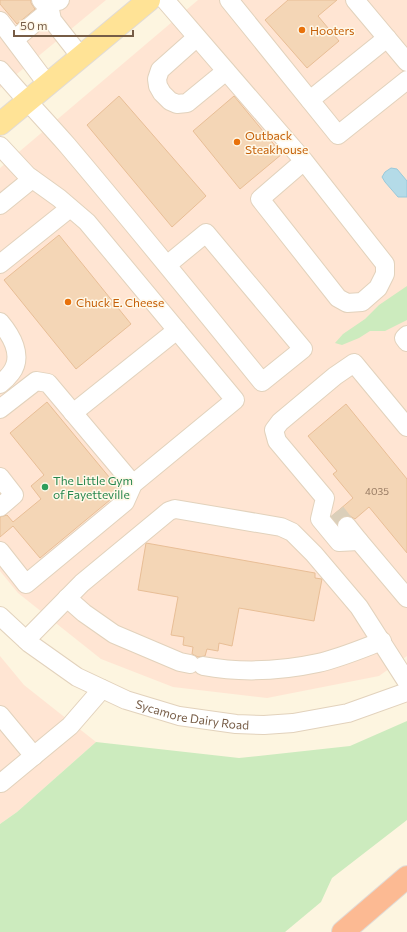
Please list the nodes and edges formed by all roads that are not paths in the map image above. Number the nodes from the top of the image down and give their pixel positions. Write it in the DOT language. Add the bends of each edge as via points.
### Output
graph roads {
  1 [pos="355,0"];
  2 [pos="151,1"];
  3 [pos="233,2"];
  4 [pos="52,3"];
  5 [pos="0,21"];
  6 [pos="196,38"];
  7 [pos="387,38"];
  8 [pos="14,39"];
  9 [pos="81,58"];
  10 [pos="407,62"];
  11 [pos="0,70"];
  12 [pos="226,71"];
  13 [pos="407,80"];
  14 [pos="48,85"];
  15 [pos="310,100"];
  16 [pos="26,102"];
  17 [pos="0,124"];
  18 [pos="0,146"];
  19 [pos="304,161"];
  20 [pos="32,179"];
  21 [pos="0,205"];
  22 [pos="70,208"];
  23 [pos="0,264"];
  24 [pos="167,265"];
  25 [pos="0,322"];
  26 [pos="177,330"];
  27 [pos="407,335"];
  28 [pos="0,338"];
  29 [pos="407,342"];
  30 [pos="0,369"];
  31 [pos="0,384"];
  32 [pos="0,409"];
  33 [pos="73,413"];
  34 [pos="407,427"];
  35 [pos="0,477"];
  36 [pos="133,484"];
  37 [pos="0,507"];
  38 [pos="336,512"];
  39 [pos="359,541"];
  40 [pos="0,551"];
  41 [pos="67,598"];
  42 [pos="407,598"];
  43 [pos="0,616"];
  44 [pos="26,640"];
  45 [pos="382,641"];
  46 [pos="407,682"];
  47 [pos="102,689"];
  48 [pos="407,692"];
  49 [pos="0,715"];
  50 [pos="34,756"];
  51 [pos="0,782"];
  52 [pos="407,877"];
  53 [pos="407,880"];
  54 [pos="343,932"];
  55 [pos="356,932"];
  1 -- 7 [label="street"];
  2 -- 6 [label="street"];
  2 -- 9 [label="main road"];
  3 -- 15 [label="street"];
  4 -- 8 [label="street"];
  4 -- 9 [label="street" via="52,20"];
  5 -- 8 [label="street"];
  6 -- 12 [label="street"];
  6 -- 12 [label="street" via="160,70 157,79 162,94 177,104 187,103"];
  7 -- 10 [label="street"];
  7 -- 15 [label="street"];
  8 -- 14 [label="street"];
  9 -- 14 [label="main road"];
  11 -- 16 [label="street"];
  12 -- 19 [label="street"];
  13 -- 15 [label="street" via="338,135"];
  14 -- 16 [label="main road"];
  16 -- 17 [label="main road"];
  16 -- 24 [label="street" via="66,144"];
  18 -- 20 [label="street"];
  19 -- 19 [label="street" via="384,264 385,274 378,288 362,302 347,303 338,298 260,200"];
  20 -- 21 [label="street"];
  20 -- 22 [label="street"];
  22 -- 23 [label="street"];
  22 -- 26 [label="street" via="87,222"];
  24 -- 24 [label="street" via="262,382 303,349 206,233"];
  25 -- 31 [label="street" via="14,344 16,360 11,374"];
  26 -- 33 [label="street"];
  26 -- 36 [label="street" via="235,400"];
  27 -- 29 [label="street" via="404,338"];
  28 -- 30 [label="street" via="5,358"];
  32 -- 33 [label="street" via="36,382 48,383"];
  33 -- 36 [label="street"];
  34 -- 38 [label="street" via="354,363 280,422 274,430 278,442"];
  35 -- 37 [label="street" via="14,495"];
  36 -- 40 [label="street" via="125,502 26,584"];
  38 -- 39 [label="street"];
  38 -- 39 [label="street" via="320,519 339,542"];
  39 -- 42 [label="street"];
  41 -- 44 [label="street"];
  41 -- 45 [label="street" via="114,634 180,662 226,670 271,670 319,663"];
  41 -- 45 [label="street" via="169,511 183,510 292,532 359,607"];
  43 -- 44 [label="street, Sycamore Dairy Road"];
  44 -- 47 [label="street, Sycamore Dairy Road" via="77,677"];
  45 -- 46 [label="street"];
  47 -- 48 [label="street, Sycamore Dairy Road" via="126,700 179,716 264,725 293,723 348,713"];
  47 -- 50 [label="street" via="70,726"];
  49 -- 50 [label="street"];
  50 -- 51 [label="street" via="1,784"];
  52 -- 54 [label="highway"];
  53 -- 55 [label="highway"];
}
